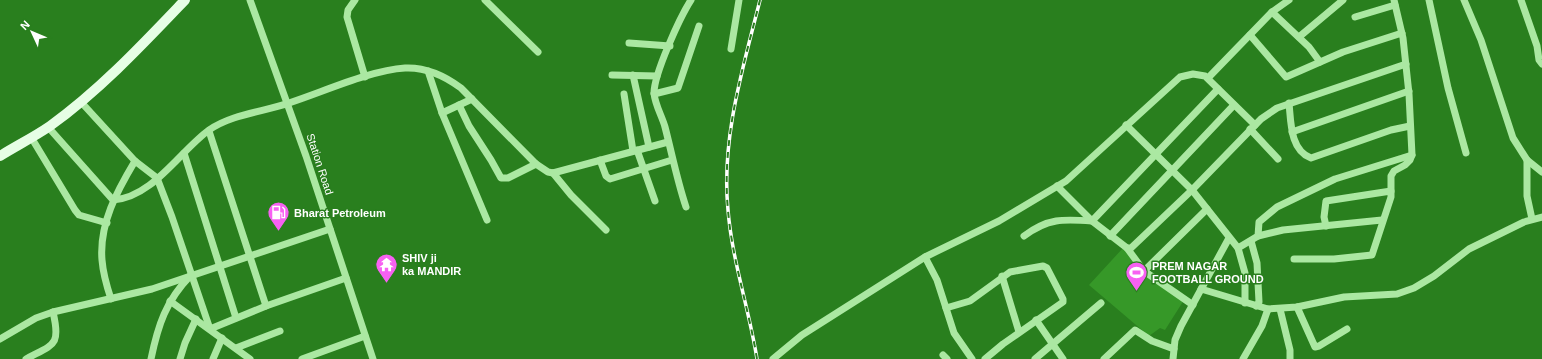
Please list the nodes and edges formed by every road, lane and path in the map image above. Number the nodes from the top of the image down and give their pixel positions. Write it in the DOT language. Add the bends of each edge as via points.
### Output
graph roads {
  1 [pos="185,0"];
  2 [pos="250,0"];
  3 [pos="355,0"];
  4 [pos="485,0"];
  5 [pos="691,0"];
  6 [pos="739,0"];
  7 [pos="1289,0"];
  8 [pos="1343,0"];
  9 [pos="1429,0"];
  10 [pos="1464,0"];
  11 [pos="1521,0"];
  12 [pos="1395,3"];
  13 [pos="1272,12"];
  14 [pos="1355,17"];
  15 [pos="699,26"];
  16 [pos="1402,33"];
  17 [pos="1250,35"];
  18 [pos="1299,37"];
  19 [pos="629,42"];
  20 [pos="1540,44"];
  21 [pos="670,46"];
  22 [pos="731,48"];
  23 [pos="538,52"];
  24 [pos="1320,62"];
  25 [pos="1406,64"];
  26 [pos="1542,64"];
  27 [pos="428,71"];
  28 [pos="612,75"];
  29 [pos="633,75"];
  30 [pos="657,76"];
  31 [pos="365,77"];
  32 [pos="1208,78"];
  33 [pos="1218,89"];
  34 [pos="1409,91"];
  35 [pos="624,94"];
  36 [pos="654,94"];
  37 [pos="472,99"];
  38 [pos="82,102"];
  39 [pos="1289,103"];
  40 [pos="288,104"];
  41 [pos="459,105"];
  42 [pos="1234,105"];
  43 [pos="442,113"];
  44 [pos="1126,125"];
  45 [pos="1410,126"];
  46 [pos="48,127"];
  47 [pos="1253,127"];
  48 [pos="209,130"];
  49 [pos="1292,132"];
  50 [pos="31,137"];
  51 [pos="668,142"];
  52 [pos="649,147"];
  53 [pos="635,150"];
  54 [pos="184,153"];
  55 [pos="1466,153"];
  56 [pos="1156,154"];
  57 [pos="1412,155"];
  58 [pos="0,156"];
  59 [pos="1278,159"];
  60 [pos="600,160"];
  61 [pos="672,160"];
  62 [pos="1527,160"];
  63 [pos="135,161"];
  64 [pos="536,164"];
  65 [pos="644,169"];
  66 [pos="1171,171"];
  67 [pos="1542,172"];
  68 [pos="553,173"];
  69 [pos="157,178"];
  70 [pos="1058,186"];
  71 [pos="1192,190"];
  72 [pos="1391,191"];
  73 [pos="113,200"];
  74 [pos="655,201"];
  75 [pos="686,207"];
  76 [pos="1208,209"];
  77 [pos="1542,217"];
  78 [pos="1532,219"];
  79 [pos="487,220"];
  80 [pos="1382,220"];
  81 [pos="1092,221"];
  82 [pos="106,223"];
  83 [pos="1326,226"];
  84 [pos="330,228"];
  85 [pos="606,230"];
  86 [pos="1024,236"];
  87 [pos="1110,236"];
  88 [pos="1258,236"];
  89 [pos="1229,238"];
  90 [pos="1252,241"];
  91 [pos="1127,248"];
  92 [pos="1238,248"];
  93 [pos="249,256"];
  94 [pos="925,257"];
  95 [pos="1294,259"];
  96 [pos="220,266"];
  97 [pos="1144,271"];
  98 [pos="191,275"];
  99 [pos="1002,276"];
  100 [pos="346,278"];
  101 [pos="1201,289"];
  102 [pos="111,299"];
  103 [pos="170,301"];
  104 [pos="1101,303"];
  105 [pos="1245,303"];
  106 [pos="1193,305"];
  107 [pos="266,306"];
  108 [pos="1256,306"];
  109 [pos="1297,307"];
  110 [pos="946,308"];
  111 [pos="1268,309"];
  112 [pos="1280,309"];
  113 [pos="53,312"];
  114 [pos="236,318"];
  115 [pos="196,319"];
  116 [pos="1036,320"];
  117 [pos="210,329"];
  118 [pos="1347,329"];
  119 [pos="280,331"];
  120 [pos="1019,332"];
  121 [pos="365,336"];
  122 [pos="222,338"];
  123 [pos="0,339"];
  124 [pos="1052,344"];
  125 [pos="236,348"];
  126 [pos="1174,349"];
  127 [pos="26,359"];
  128 [pos="151,359"];
  129 [pos="180,359"];
  130 [pos="213,359"];
  131 [pos="250,359"];
  132 [pos="302,359"];
  133 [pos="373,359"];
  134 [pos="773,359"];
  135 [pos="972,359"];
  136 [pos="985,359"];
  137 [pos="1035,359"];
  138 [pos="1063,359"];
  139 [pos="1104,359"];
  140 [pos="1173,359"];
  141 [pos="1243,359"];
  142 [pos="1290,359"];
  1 -- 38 [label="main road"];
  2 -- 40 [label="street, Station Road"];
  3 -- 31 [label="street" via="348,10 347,17"];
  4 -- 23 [label="street"];
  5 -- 21 [label="street"];
  6 -- 22 [label="street"];
  7 -- 13 [label="street"];
  8 -- 18 [label="street"];
  9 -- 55 [label="street" via="1448,88"];
  10 -- 62 [label="street" via="1507,123"];
  11 -- 20 [label="street"];
  12 -- 14 [label="street"];
  12 -- 16 [label="street"];
  13 -- 17 [label="street"];
  13 -- 18 [label="street"];
  15 -- 36 [label="street" via="678,88"];
  16 -- 24 [label="street"];
  16 -- 25 [label="street"];
  17 -- 24 [label="street" via="1286,77"];
  17 -- 32 [label="street"];
  18 -- 24 [label="street"];
  19 -- 21 [label="street"];
  20 -- 26 [label="street" via="1539,60"];
  21 -- 30 [label="street"];
  25 -- 34 [label="street"];
  25 -- 39 [label="street"];
  27 -- 31 [label="street" via="405,68"];
  27 -- 37 [label="street" via="450,79"];
  27 -- 43 [label="street"];
  28 -- 29 [label="street"];
  29 -- 30 [label="street"];
  29 -- 52 [label="street"];
  30 -- 36 [label="street"];
  31 -- 40 [label="street"];
  32 -- 33 [label="street"];
  32 -- 44 [label="street" via="1193,74 1180,77"];
  33 -- 42 [label="street"];
  33 -- 56 [label="street"];
  34 -- 45 [label="street"];
  34 -- 49 [label="street"];
  35 -- 53 [label="street"];
  36 -- 51 [label="street"];
  37 -- 41 [label="street"];
  37 -- 64 [label="street"];
  38 -- 46 [label="main road"];
  38 -- 63 [label="street"];
  39 -- 47 [label="street" via="1277,108"];
  39 -- 49 [label="street"];
  40 -- 48 [label="street" via="236,118"];
  40 -- 84 [label="street, Station Road"];
  41 -- 43 [label="street"];
  41 -- 64 [label="street" via="501,178 508,178"];
  42 -- 47 [label="street"];
  42 -- 66 [label="street"];
  43 -- 79 [label="street"];
  44 -- 56 [label="street"];
  44 -- 70 [label="street"];
  45 -- 49 [label="street" via="1391,130 1311,158 1295,143"];
  45 -- 57 [label="street"];
  46 -- 50 [label="main road"];
  46 -- 73 [label="street"];
  47 -- 59 [label="street"];
  47 -- 71 [label="street"];
  48 -- 54 [label="street"];
  48 -- 93 [label="street"];
  50 -- 58 [label="main road"];
  50 -- 82 [label="street" via="74,210 79,215"];
  51 -- 52 [label="street"];
  51 -- 61 [label="street"];
  52 -- 53 [label="street"];
  53 -- 60 [label="street"];
  53 -- 65 [label="street"];
  54 -- 69 [label="street"];
  54 -- 96 [label="street"];
  56 -- 66 [label="street"];
  56 -- 81 [label="street"];
  57 -- 72 [label="street" via="1410,160 1391,176"];
  57 -- 88 [label="street" via="1334,179 1277,207 1259,222"];
  60 -- 65 [label="street" via="606,176 610,178"];
  60 -- 68 [label="street"];
  61 -- 65 [label="street"];
  61 -- 75 [label="street"];
  62 -- 67 [label="street"];
  62 -- 78 [label="street" via="1527,196"];
  63 -- 69 [label="street"];
  63 -- 73 [label="street"];
  64 -- 68 [label="street"];
  65 -- 74 [label="street"];
  66 -- 71 [label="street"];
  66 -- 87 [label="street"];
  68 -- 85 [label="street"];
  69 -- 73 [label="street" via="130,196"];
  69 -- 98 [label="street"];
  70 -- 81 [label="street"];
  70 -- 94 [label="street" via="999,221"];
  71 -- 76 [label="street"];
  71 -- 91 [label="street" via="1134,246"];
  72 -- 80 [label="street"];
  72 -- 83 [label="street" via="1326,201"];
  73 -- 82 [label="street"];
  76 -- 89 [label="street"];
  76 -- 97 [label="street"];
  77 -- 78 [label="street"];
  78 -- 109 [label="street" via="1469,249 1434,276 1405,292 1344,297"];
  80 -- 83 [label="street"];
  80 -- 95 [label="street" via="1372,255 1334,259"];
  81 -- 86 [label="street" via="1056,220"];
  81 -- 87 [label="street"];
  82 -- 102 [label="street" via="102,260"];
  83 -- 88 [label="street" via="1283,230"];
  84 -- 93 [label="street"];
  84 -- 100 [label="street, Station Road"];
  87 -- 91 [label="street"];
  88 -- 90 [label="street"];
  89 -- 92 [label="street"];
  89 -- 101 [label="street"];
  90 -- 92 [label="street"];
  90 -- 108 [label="street" via="1257,263 1259,302"];
  91 -- 97 [label="street"];
  92 -- 105 [label="street" via="1245,273"];
  93 -- 96 [label="street"];
  93 -- 107 [label="street"];
  94 -- 110 [label="street" via="937,280"];
  94 -- 134 [label="street" via="802,335"];
  96 -- 98 [label="street"];
  96 -- 114 [label="street"];
  97 -- 106 [label="street"];
  98 -- 102 [label="street"];
  98 -- 103 [label="street"];
  98 -- 117 [label="street"];
  99 -- 110 [label="street" via="970,301"];
  99 -- 116 [label="street" via="1025,269 1043,266 1047,268 1063,302"];
  99 -- 120 [label="street"];
  100 -- 107 [label="street"];
  100 -- 121 [label="street, Station Road"];
  101 -- 105 [label="street"];
  101 -- 106 [label="street"];
  102 -- 113 [label="street"];
  103 -- 115 [label="street"];
  103 -- 128 [label="street" via="161,322"];
  104 -- 124 [label="street"];
  105 -- 108 [label="street"];
  106 -- 126 [label="street" via="1175,340"];
  107 -- 114 [label="street"];
  108 -- 111 [label="street"];
  109 -- 112 [label="street"];
  109 -- 118 [label="street" via="1315,347"];
  110 -- 135 [label="street" via="954,333"];
  111 -- 112 [label="street"];
  111 -- 141 [label="street" via="1262,326"];
  112 -- 142 [label="street"];
  113 -- 123 [label="street" via="36,318"];
  113 -- 127 [label="street" via="58,331 53,343"];
  114 -- 117 [label="street"];
  115 -- 117 [label="street"];
  115 -- 129 [label="street"];
  116 -- 120 [label="street"];
  116 -- 124 [label="street"];
  117 -- 122 [label="street"];
  119 -- 125 [label="street"];
  120 -- 136 [label="street"];
  121 -- 132 [label="street"];
  121 -- 133 [label="street, Station Road"];
  122 -- 125 [label="street"];
  122 -- 130 [label="street"];
  124 -- 137 [label="street"];
  124 -- 138 [label="street"];
  125 -- 131 [label="street"];
  126 -- 139 [label="street" via="1152,341 1135,330"];
  126 -- 140 [label="street"];
}
